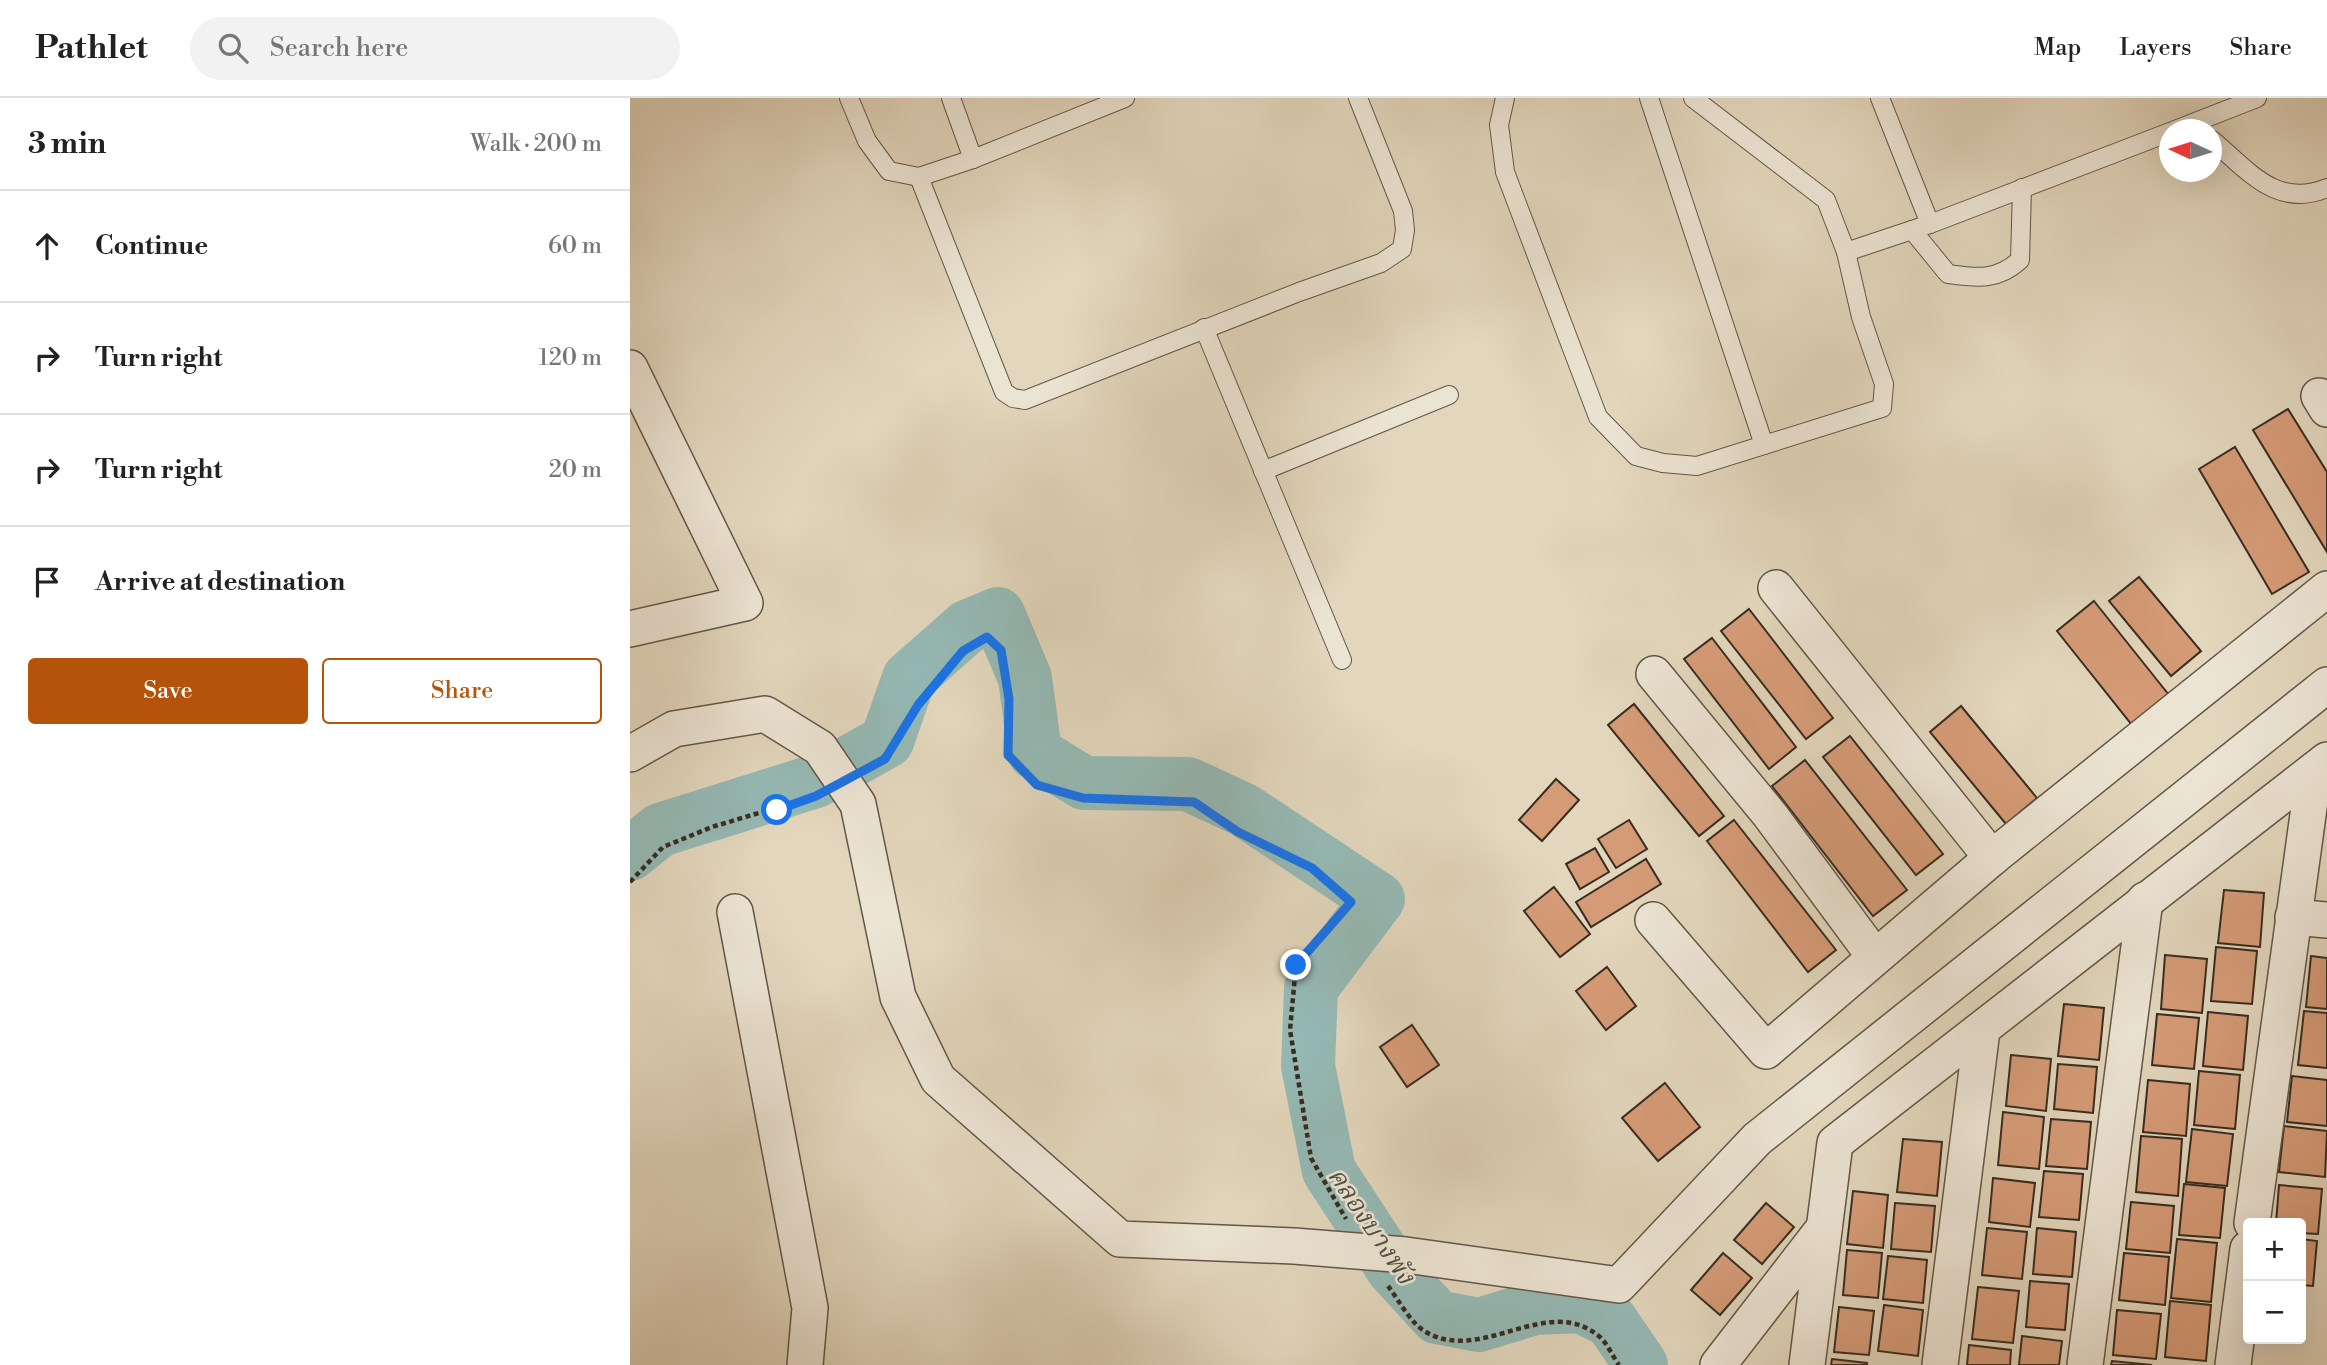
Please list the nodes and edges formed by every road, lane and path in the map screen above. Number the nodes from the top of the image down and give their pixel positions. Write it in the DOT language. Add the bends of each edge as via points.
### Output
graph roads {
  1 [pos="849,98"];
  2 [pos="951,98"];
  3 [pos="1125,98"];
  4 [pos="1358,98"];
  5 [pos="1505,98"];
  6 [pos="1649,98"];
  7 [pos="1693,98"];
  8 [pos="1880,98"];
  9 [pos="2257,98"];
  10 [pos="2209,119"];
  11 [pos="2159,136"];
  12 [pos="2222,149"];
  13 [pos="974,159"];
  14 [pos="919,177"];
  15 [pos="2022,188"];
  16 [pos="2327,188"];
  17 [pos="1930,224"];
  18 [pos="1912,230"];
  19 [pos="1846,252"];
  20 [pos="1204,328"];
  21 [pos="630,368"];
  22 [pos="1449,395"];
  23 [pos="1763,445"];
  24 [pos="1263,471"];
  25 [pos="1776,588"];
  26 [pos="2327,589"];
  27 [pos="630,629"];
  28 [pos="1342,660"];
  29 [pos="1654,674"];
  30 [pos="2327,685"];
  31 [pos="630,754"];
  32 [pos="2321,765"];
  33 [pos="842,780"];
  34 [pos="1992,858"];
  35 [pos="630,882"];
  36 [pos="2145,901"];
  37 [pos="735,912"];
  38 [pos="2293,917"];
  39 [pos="1653,920"];
  40 [pos="2327,920"];
  41 [pos="1875,957"];
  42 [pos="1982,1030"];
  43 [pos="2253,1218"];
  44 [pos="1824,1228"];
  45 [pos="1381,1253"];
  46 [pos="2244,1281"];
  47 [pos="805,1365"];
  48 [pos="1619,1365"];
  49 [pos="1718,1365"];
  50 [pos="1807,1365"];
  51 [pos="1940,1365"];
  52 [pos="2085,1365"];
  53 [pos="2233,1365"];
  1 -- 14 [label="lane" via="867,141 889,171"];
  2 -- 13 [label="lane"];
  3 -- 13 [label="lane"];
  4 -- 20 [label="lane" via="1403,211 1402,249 1381,263"];
  5 -- 23 [label="lane" via="1499,125 1505,172 1598,417 1636,456 1662,463 1697,466"];
  6 -- 23 [label="lane"];
  7 -- 19 [label="lane" via="1826,200"];
  8 -- 17 [label="lane"];
  9 -- 10 [label="lane"];
  11 -- 15 [label="lane"];
  12 -- 16 [label="lane" via="2274,191 2309,195"];
  13 -- 14 [label="lane"];
  14 -- 20 [label="lane" via="1004,391 1013,398 1039,396"];
  15 -- 17 [label="lane"];
  15 -- 18 [label="lane" via="2020,260 1986,279 1948,274"];
  17 -- 18 [label="lane"];
  18 -- 19 [label="lane"];
  19 -- 23 [label="lane" via="1861,317 1884,384 1882,408"];
  20 -- 24 [label="lane"];
  21 -- 27 [label="street" via="746,603"];
  22 -- 24 [label="lane"];
  24 -- 28 [label="lane"];
  25 -- 34 [label="street"];
  26 -- 34 [label="street"];
  29 -- 41 [label="street" via="1770,815"];
  30 -- 45 [label="street" via="1758,1139 1619,1285"];
  31 -- 33 [label="street" via="674,729 765,714 820,748"];
  32 -- 36 [label="street"];
  32 -- 38 [label="street"];
  33 -- 35 [label="path" via="816,796 712,827 663,848"];
  33 -- 45 [label="street" via="858,804 898,998 938,1079 1120,1239"];
  33 -- 45 [label="path" via="885,759 925,696 963,651 987,637 1001,650 1009,699 1008,755 1037,785 1083,798 1194,802 1238,832 1312,868 1351,902 1296,965 1290,1030 1311,1158"];
  34 -- 41 [label="street"];
  36 -- 42 [label="street"];
  36 -- 52 [label="street"];
  37 -- 47 [label="street" via="810,1308"];
  38 -- 40 [label="street"];
  38 -- 43 [label="street"];
  39 -- 41 [label="street" via="1766,1051"];
  42 -- 44 [label="street" via="1835,1143"];
  42 -- 51 [label="street"];
  44 -- 49 [label="street"];
  44 -- 50 [label="street"];
  45 -- 48 [label="path" via="1415,1321 1426,1332 1463,1343 1538,1323 1574,1322 1601,1338"];
  46 -- 53 [label="street"];
}
